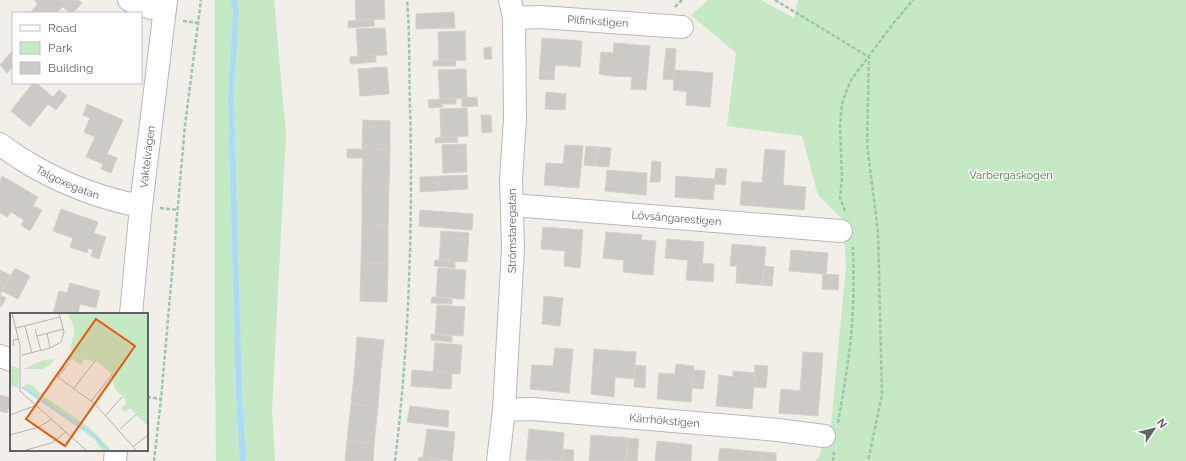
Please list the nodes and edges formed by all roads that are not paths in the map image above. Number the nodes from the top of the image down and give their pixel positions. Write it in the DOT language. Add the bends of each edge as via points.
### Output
graph roads {
  1 [pos="129,0"];
  2 [pos="166,5"];
  3 [pos="512,9"];
  4 [pos="682,27"];
  5 [pos="0,144"];
  6 [pos="512,205"];
  7 [pos="141,206"];
  8 [pos="841,230"];
  9 [pos="131,313"];
  10 [pos="0,356"];
  11 [pos="10,360"];
  12 [pos="504,410"];
  13 [pos="824,436"];
  14 [pos="116,451"];
  15 [pos="115,461"];
  16 [pos="498,461"];
  1 -- 2 [label="street" via="152,8"];
  2 -- 7 [label="street, Vaktelvägen"];
  3 -- 4 [label="street, Pilfinkstigen" via="540,17"];
  3 -- 6 [label="street, Strömstaregatan" via="515,119"];
  5 -- 7 [label="street, Talgoxegatan" via="49,175 73,186 96,195"];
  6 -- 8 [label="street, Lövsångarestigen"];
  6 -- 12 [label="street, Strömstaregatan" via="513,248"];
  7 -- 9 [label="street, Vaktelvägen"];
  10 -- 11 [label="street"];
  12 -- 13 [label="street, Kärrhökstigen" via="532,409"];
  12 -- 16 [label="street, Strömstaregatan"];
  14 -- 15 [label="street"];
}
